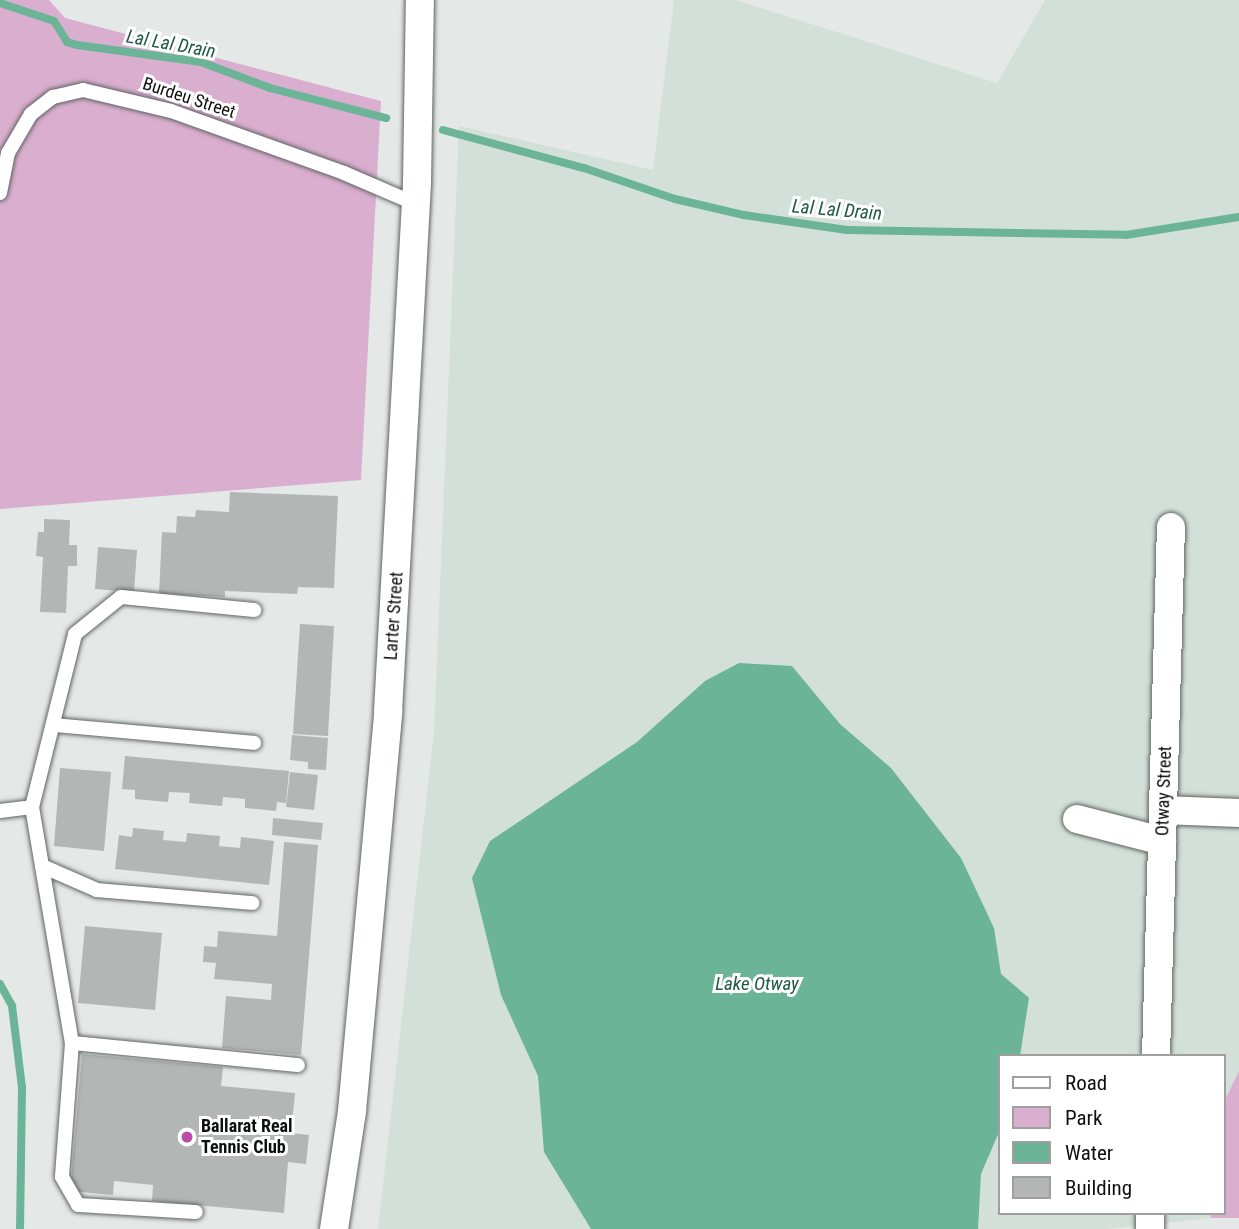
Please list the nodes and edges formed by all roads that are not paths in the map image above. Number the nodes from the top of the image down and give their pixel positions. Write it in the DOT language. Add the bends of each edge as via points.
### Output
graph roads {
  1 [pos="420,0"];
  2 [pos="0,193"];
  3 [pos="416,204"];
  4 [pos="1171,527"];
  5 [pos="254,610"];
  6 [pos="54,725"];
  7 [pos="254,743"];
  8 [pos="32,807"];
  9 [pos="1163,810"];
  10 [pos="0,811"];
  11 [pos="1239,813"];
  12 [pos="1077,819"];
  13 [pos="1162,841"];
  14 [pos="42,866"];
  15 [pos="252,903"];
  16 [pos="72,1043"];
  17 [pos="1156,1054"];
  18 [pos="298,1065"];
  19 [pos="196,1212"];
  20 [pos="334,1229"];
  1 -- 3 [label="street, Larter Street"];
  2 -- 3 [label="lane, Burdeu Street" via="8,153 31,114 53,97 83,90 121,96 250,138"];
  3 -- 20 [label="street, Larter Street" via="387,726 352,1111"];
  4 -- 9 [label="street, Otway Street"];
  5 -- 6 [label="lane" via="121,597 75,634"];
  6 -- 7 [label="lane"];
  6 -- 8 [label="lane"];
  8 -- 10 [label="lane"];
  8 -- 14 [label="lane"];
  9 -- 11 [label="street"];
  9 -- 13 [label="street, Otway Street"];
  12 -- 13 [label="street"];
  13 -- 17 [label="street, Otway Street"];
  14 -- 15 [label="lane" via="97,890"];
  14 -- 16 [label="lane"];
  16 -- 18 [label="lane"];
  16 -- 19 [label="lane" via="62,1177 78,1205"];
}
